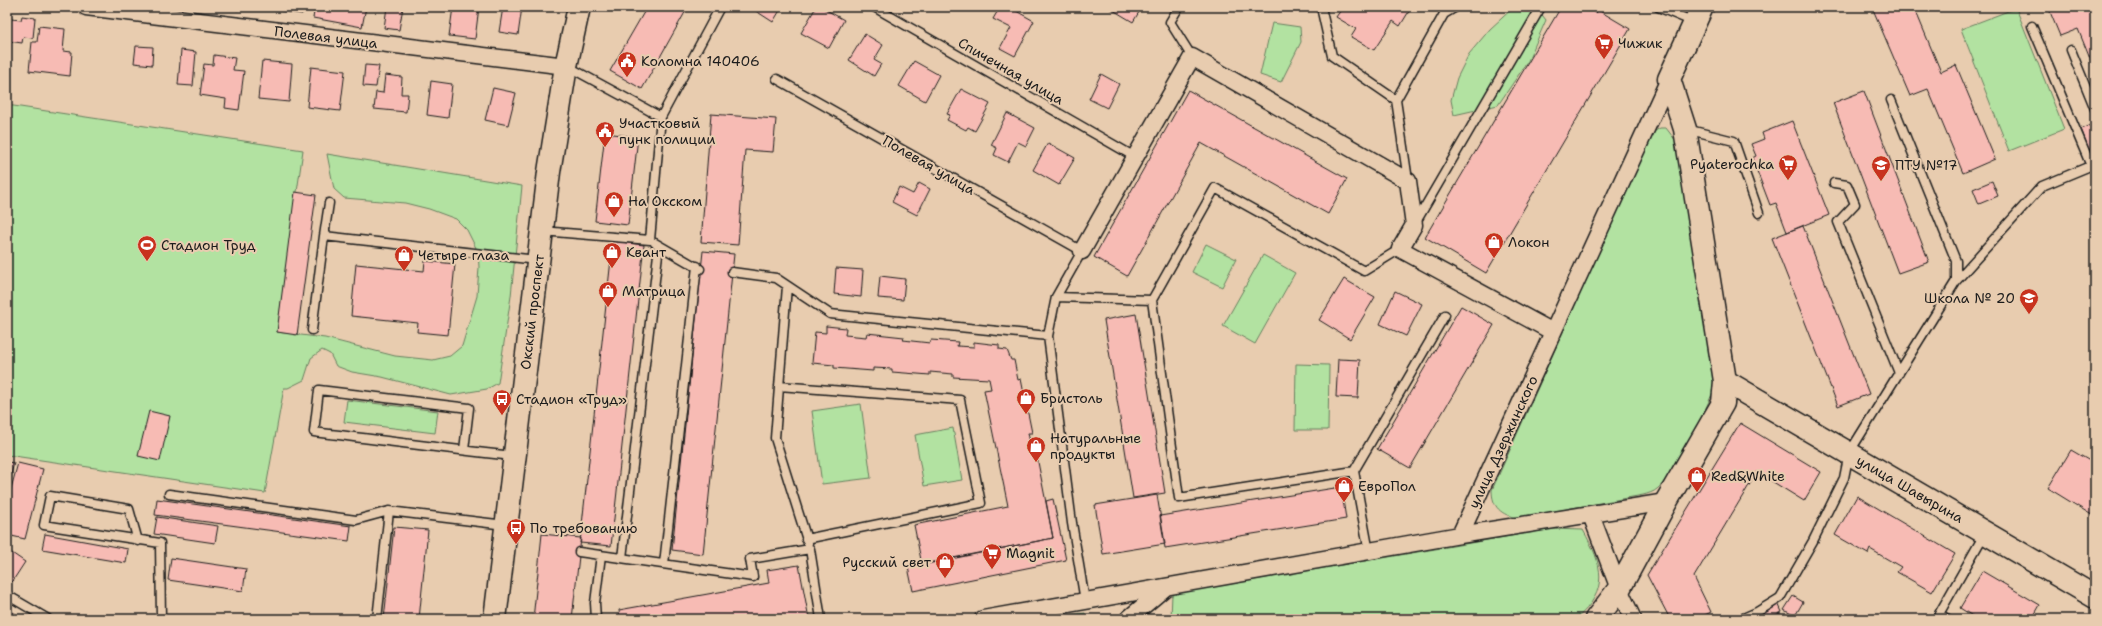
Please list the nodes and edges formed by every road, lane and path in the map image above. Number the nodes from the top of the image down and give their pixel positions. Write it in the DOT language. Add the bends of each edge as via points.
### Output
graph roads {
  1 [pos="86,7"];
  2 [pos="579,7"];
  3 [pos="720,7"];
  4 [pos="874,7"];
  5 [pos="1179,7"];
  6 [pos="1321,7"];
  7 [pos="1456,7"];
  8 [pos="1541,7"];
  9 [pos="1658,7"];
  10 [pos="1443,11"];
  11 [pos="1699,15"];
  12 [pos="2032,26"];
  13 [pos="2072,50"];
  14 [pos="1192,57"];
  15 [pos="566,66"];
  16 [pos="777,79"];
  17 [pos="1669,79"];
  18 [pos="1396,100"];
  19 [pos="1891,100"];
  20 [pos="2095,109"];
  21 [pos="661,117"];
  22 [pos="1685,129"];
  23 [pos="1135,157"];
  24 [pos="2093,165"];
  25 [pos="1408,181"];
  26 [pos="1834,183"];
  27 [pos="329,202"];
  28 [pos="1759,213"];
  29 [pos="1414,225"];
  30 [pos="542,231"];
  31 [pos="324,236"];
  32 [pos="650,240"];
  33 [pos="659,246"];
  34 [pos="1400,249"];
  35 [pos="1082,251"];
  36 [pos="538,260"];
  37 [pos="732,272"];
  38 [pos="1956,282"];
  39 [pos="787,286"];
  40 [pos="1056,297"];
  41 [pos="1152,300"];
  42 [pos="1445,315"];
  43 [pos="312,330"];
  44 [pos="1553,332"];
  45 [pos="1048,336"];
  46 [pos="1899,373"];
  47 [pos="1726,381"];
  48 [pos="779,386"];
  49 [pos="464,450"];
  50 [pos="1849,454"];
  51 [pos="514,456"];
  52 [pos="1354,471"];
  53 [pos="170,494"];
  54 [pos="1666,502"];
  55 [pos="389,511"];
  56 [pos="1591,515"];
  57 [pos="506,525"];
  58 [pos="1985,533"];
  59 [pos="1460,535"];
  60 [pos="806,539"];
  61 [pos="138,541"];
  62 [pos="810,549"];
  63 [pos="579,552"];
  64 [pos="1369,552"];
  65 [pos="601,554"];
  66 [pos="622,558"];
  67 [pos="664,564"];
  68 [pos="1167,586"];
  69 [pos="1619,589"];
  70 [pos="7,595"];
  71 [pos="2095,597"];
  72 [pos="1085,601"];
  73 [pos="48,619"];
  74 [pos="161,619"];
  75 [pos="377,619"];
  76 [pos="495,619"];
  77 [pos="596,619"];
  78 [pos="821,619"];
  79 [pos="983,619"];
  80 [pos="1128,619"];
  81 [pos="1596,619"];
  82 [pos="1633,619"];
  83 [pos="1741,619"];
  84 [pos="1948,619"];
  1 -- 15 [label="street, Полевая улица"];
  2 -- 15 [label="street, Окский проспект"];
  3 -- 21 [label="lane"];
  4 -- 23 [label="lane, Спичечная улица"];
  5 -- 14 [label="lane" via="1170,22"];
  6 -- 18 [label="lane" via="1332,56"];
  7 -- 10 [label="lane"];
  8 -- 29 [label="lane"];
  9 -- 11 [label="lane"];
  10 -- 18 [label="lane"];
  11 -- 17 [label="street, улица Дзержинского"];
  12 -- 24 [label="lane"];
  13 -- 20 [label="lane"];
  14 -- 23 [label="street"];
  14 -- 25 [label="street"];
  15 -- 21 [label="lane"];
  15 -- 30 [label="street, Окский проспект"];
  16 -- 35 [label="lane, Полевая улица"];
  17 -- 22 [label="street"];
  17 -- 44 [label="street, улица Дзержинского"];
  18 -- 25 [label="lane"];
  19 -- 38 [label="lane" via="1956,261"];
  21 -- 32 [label="lane"];
  22 -- 28 [label="lane" via="1734,141"];
  22 -- 47 [label="street"];
  23 -- 35 [label="street"];
  24 -- 38 [label="lane" via="2042,186"];
  25 -- 29 [label="street"];
  26 -- 46 [label="lane" via="1847,185 1855,204 1838,222"];
  27 -- 31 [label="lane"];
  29 -- 34 [label="street"];
  30 -- 32 [label="lane"];
  30 -- 36 [label="street, Окский проспект"];
  31 -- 36 [label="lane"];
  31 -- 43 [label="lane"];
  32 -- 33 [label="lane"];
  33 -- 66 [label="lane"];
  33 -- 67 [label="lane" via="699,268"];
  34 -- 41 [label="lane" via="1364,271 1215,188"];
  34 -- 44 [label="street"];
  35 -- 40 [label="lane"];
  36 -- 51 [label="street, Окский проспект"];
  37 -- 39 [label="lane" via="776,278"];
  38 -- 46 [label="lane"];
  39 -- 45 [label="lane" via="830,314"];
  39 -- 48 [label="lane"];
  40 -- 41 [label="lane"];
  40 -- 45 [label="lane"];
  41 -- 52 [label="lane" via="1179,498"];
  42 -- 52 [label="lane"];
  44 -- 59 [label="street, улица Дзержинского"];
  45 -- 72 [label="lane" via="1072,523"];
  46 -- 50 [label="lane"];
  47 -- 50 [label="street, улица Шавырина"];
  47 -- 54 [label="street" via="1723,403"];
  48 -- 60 [label="lane" via="775,438"];
  48 -- 60 [label="lane" via="960,400 981,503"];
  49 -- 49 [label="lane" via="314,432 319,390 469,408"];
  49 -- 51 [label="lane"];
  50 -- 58 [label="street, улица Шавырина"];
  50 -- 83 [label="lane" via="1844,478 1780,598"];
  51 -- 57 [label="street, Окский проспект"];
  52 -- 64 [label="lane"];
  53 -- 55 [label="lane" via="356,520"];
  54 -- 56 [label="street"];
  54 -- 69 [label="street"];
  55 -- 57 [label="lane"];
  55 -- 75 [label="lane"];
  56 -- 59 [label="street"];
  56 -- 69 [label="street"];
  57 -- 76 [label="street, Окский проспект"];
  58 -- 71 [label="street, улица Шавырина"];
  58 -- 84 [label="lane" via="1939,614"];
  59 -- 64 [label="street"];
  60 -- 62 [label="lane"];
  61 -- 61 [label="lane" via="44,524 50,496 129,509"];
  61 -- 74 [label="lane" via="160,543"];
  62 -- 67 [label="lane" via="750,559 753,577"];
  62 -- 78 [label="lane"];
  63 -- 65 [label="lane"];
  64 -- 68 [label="street"];
  65 -- 66 [label="lane"];
  65 -- 77 [label="lane" via="595,603"];
  66 -- 67 [label="lane"];
  68 -- 72 [label="street"];
  68 -- 80 [label="street"];
  69 -- 81 [label="street"];
  69 -- 82 [label="street"];
  70 -- 73 [label="lane"];
  72 -- 79 [label="street"];
}
